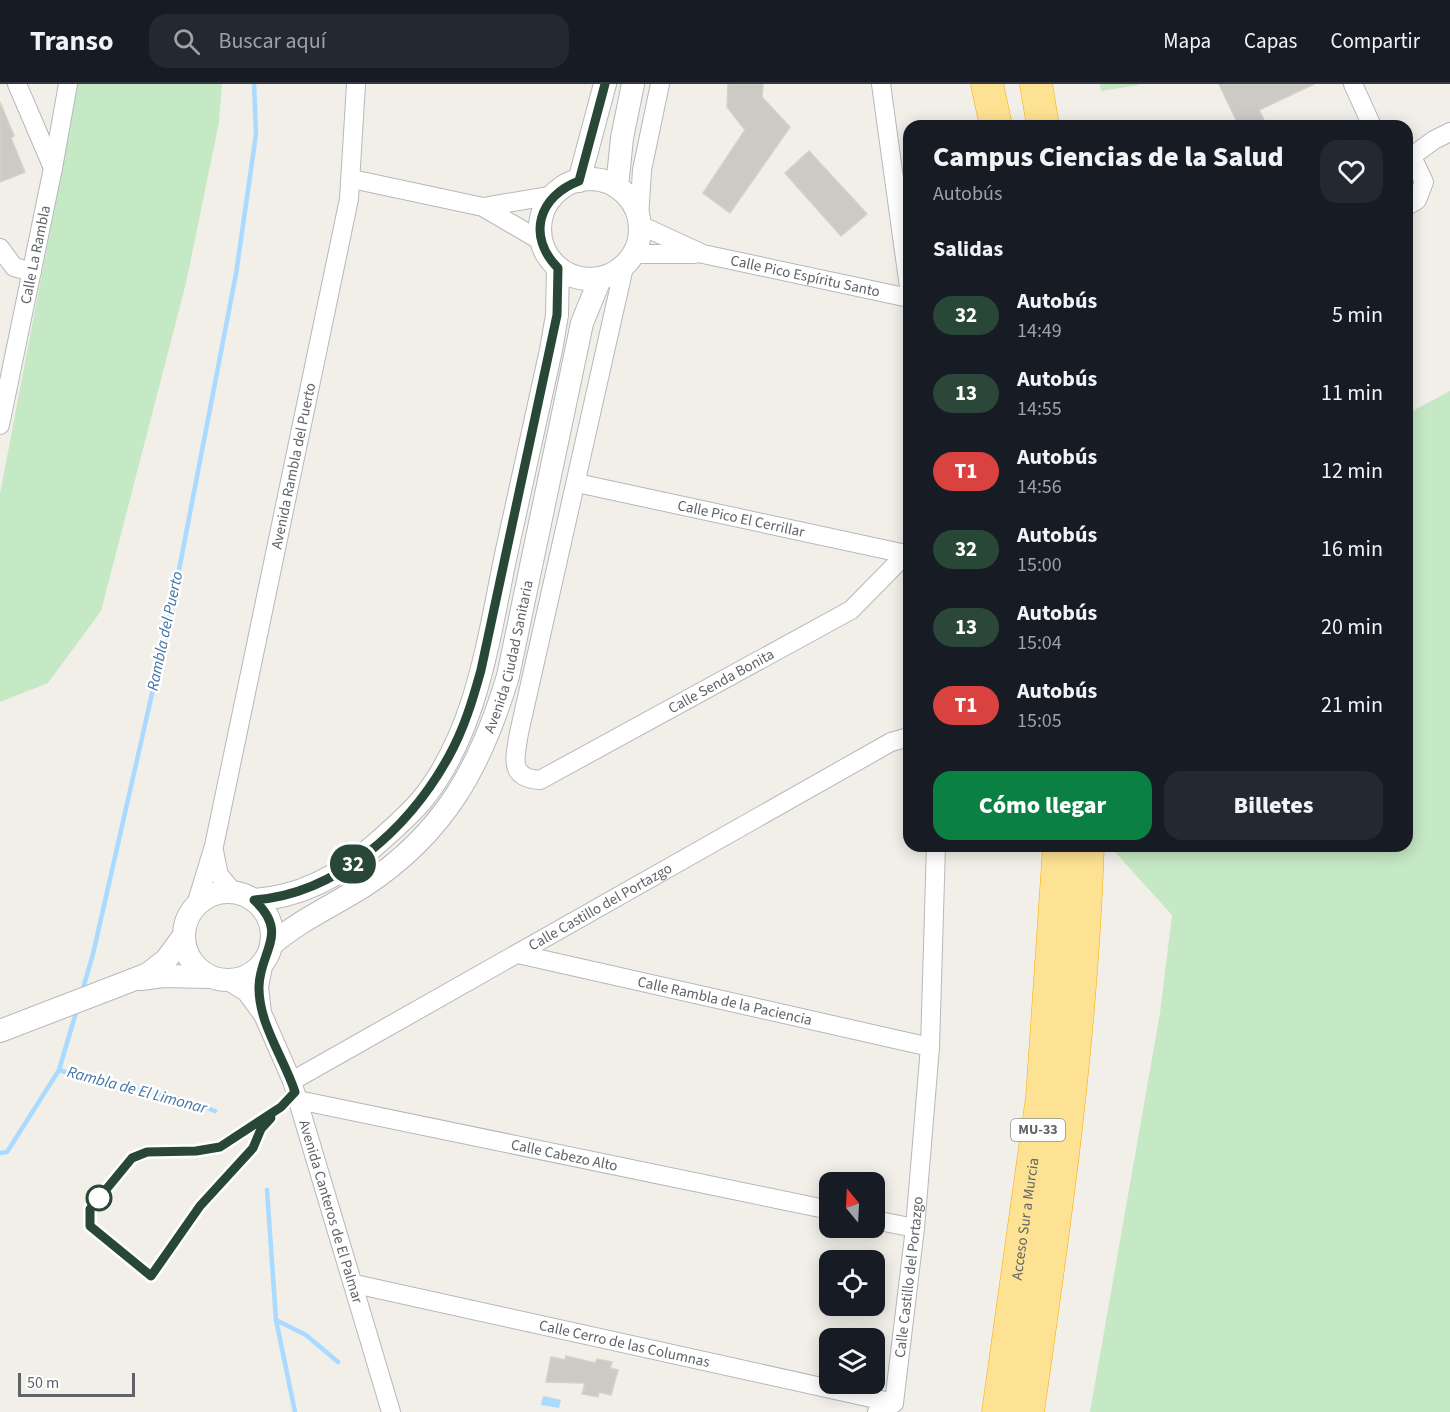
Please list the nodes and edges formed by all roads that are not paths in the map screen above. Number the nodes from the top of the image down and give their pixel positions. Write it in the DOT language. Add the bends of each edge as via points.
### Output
graph roads {
  1 [pos="17,84"];
  2 [pos="68,84"];
  3 [pos="356,84"];
  4 [pos="605,84"];
  5 [pos="633,84"];
  6 [pos="660,84"];
  7 [pos="881,84"];
  8 [pos="987,84"];
  9 [pos="1006,84"];
  10 [pos="1036,84"];
  11 [pos="1042,84"];
  12 [pos="1353,84"];
  13 [pos="995,120"];
  14 [pos="1011,120"];
  15 [pos="1043,120"];
  16 [pos="1043,120"];
  17 [pos="1369,120"];
  18 [pos="1450,132"];
  19 [pos="1413,155"];
  20 [pos="1413,163"];
  21 [pos="53,168"];
  22 [pos="352,179"];
  23 [pos="579,181"];
  24 [pos="617,187"];
  25 [pos="554,195"];
  26 [pos="1413,203"];
  27 [pos="483,207"];
  28 [pos="640,222"];
  29 [pos="541,241"];
  30 [pos="903,244"];
  31 [pos="0,248"];
  32 [pos="703,254"];
  33 [pos="629,260"];
  34 [pos="558,268"];
  35 [pos="32,272"];
  36 [pos="600,279"];
  37 [pos="903,297"];
  38 [pos="0,425"];
  39 [pos="577,483"];
  40 [pos="903,551"];
  41 [pos="903,556"];
  42 [pos="903,739"];
  43 [pos="214,846"];
  44 [pos="936,852"];
  45 [pos="1059,852"];
  46 [pos="1088,852"];
  47 [pos="244,897"];
  48 [pos="196,905"];
  49 [pos="183,937"];
  50 [pos="268,953"];
  51 [pos="518,954"];
  52 [pos="219,979"];
  53 [pos="130,982"];
  54 [pos="263,1015"];
  55 [pos="0,1031"];
  56 [pos="930,1047"];
  57 [pos="292,1081"];
  58 [pos="298,1100"];
  59 [pos="819,1208"];
  60 [pos="885,1222"];
  61 [pos="915,1228"];
  62 [pos="355,1284"];
  63 [pos="894,1403"];
  64 [pos="391,1412"];
  65 [pos="877,1412"];
  66 [pos="999,1412"];
  67 [pos="1028,1412"];
  1 -- 21 [label="street"];
  2 -- 21 [label="street, Calle La Rambla"];
  3 -- 22 [label="street, Avenida Rambla del Puerto"];
  4 -- 23 [label="street"];
  5 -- 24 [label="street"];
  6 -- 28 [label="street" via="642,170"];
  7 -- 30 [label="street"];
  8 -- 13 [label="highway"];
  9 -- 14 [label="highway"];
  10 -- 15 [label="highway"];
  11 -- 16 [label="highway"];
  12 -- 17 [label="street"];
  18 -- 19 [label="street"];
  20 -- 26 [label="street" via="1424,182 1418,200"];
  21 -- 35 [label="street, Calle La Rambla"];
  22 -- 27 [label="street"];
  22 -- 43 [label="street, Avenida Rambla del Puerto"];
  23 -- 24 [label="street" via="605,182"];
  23 -- 25 [label="street"];
  24 -- 28 [label="street" via="632,201"];
  25 -- 27 [label="street"];
  25 -- 29 [label="street" via="541,220"];
  27 -- 29 [label="street"];
  28 -- 32 [label="street, Calle Pico Espíritu Santo"];
  28 -- 33 [label="street" via="640,238"];
  29 -- 34 [label="street" via="550,261"];
  31 -- 35 [label="street" via="14,267"];
  32 -- 33 [label="street, Calle Pico Espíritu Santo"];
  32 -- 37 [label="street, Calle Pico Espíritu Santo"];
  33 -- 36 [label="street"];
  33 -- 39 [label="street"];
  34 -- 36 [label="street" via="578,278"];
  34 -- 47 [label="street, Avenida Ciudad Sanitaria" via="557,315 551,350 484,658 474,698 450,754 422,799 349,866 301,891"];
  35 -- 38 [label="street, Calle La Rambla"];
  36 -- 50 [label="street, Avenida Ciudad Sanitaria" via="582,323 508,676 472,771 443,815 402,856 366,885 302,920"];
  39 -- 40 [label="street, Calle Pico El Cerrillar"];
  39 -- 41 [label="street, Calle Senda Bonita" via="519,733 515,760 518,772 527,779 540,780 851,610"];
  42 -- 51 [label="street, Calle Castillo del Portazgo"];
  43 -- 47 [label="street, Avenida Rambla del Puerto" via="219,874"];
  43 -- 48 [label="street, Avenida Rambla del Puerto"];
  44 -- 56 [label="street, Calle Castillo del Portazgo"];
  45 -- 66 [label="highway, Acceso Sur a Murcia / MU-33" via="1042,1097"];
  46 -- 67 [label="highway, Acceso Sur a Murcia / MU-33" via="1072,1087"];
  47 -- 48 [label="street" via="213,895"];
  47 -- 50 [label="street" via="261,907 271,925"];
  48 -- 49 [label="street"];
  49 -- 52 [label="street" via="188,956 201,972"];
  49 -- 53 [label="street" via="158,967"];
  50 -- 52 [label="street" via="249,976"];
  50 -- 54 [label="street, Avenida Canteros de El Palmar" via="259,987"];
  51 -- 56 [label="street, Calle Rambla de la Paciencia"];
  51 -- 57 [label="street, Calle Castillo del Portazgo"];
  52 -- 53 [label="street" via="163,976"];
  52 -- 54 [label="street, Avenida Canteros de El Palmar" via="246,992"];
  53 -- 55 [label="street"];
  54 -- 57 [label="street, Avenida Canteros de El Palmar"];
  56 -- 61 [label="street, Calle Castillo del Portazgo"];
  57 -- 58 [label="street, Avenida Canteros de El Palmar"];
  58 -- 59 [label="street, Calle Cabezo Alto"];
  58 -- 62 [label="street, Avenida Canteros de El Palmar"];
  60 -- 61 [label="street"];
  61 -- 63 [label="street, Calle Castillo del Portazgo"];
  62 -- 63 [label="street, Calle Cerro de las Columnas"];
  62 -- 64 [label="street, Avenida Canteros de El Palmar"];
  63 -- 65 [label="street"];
}
